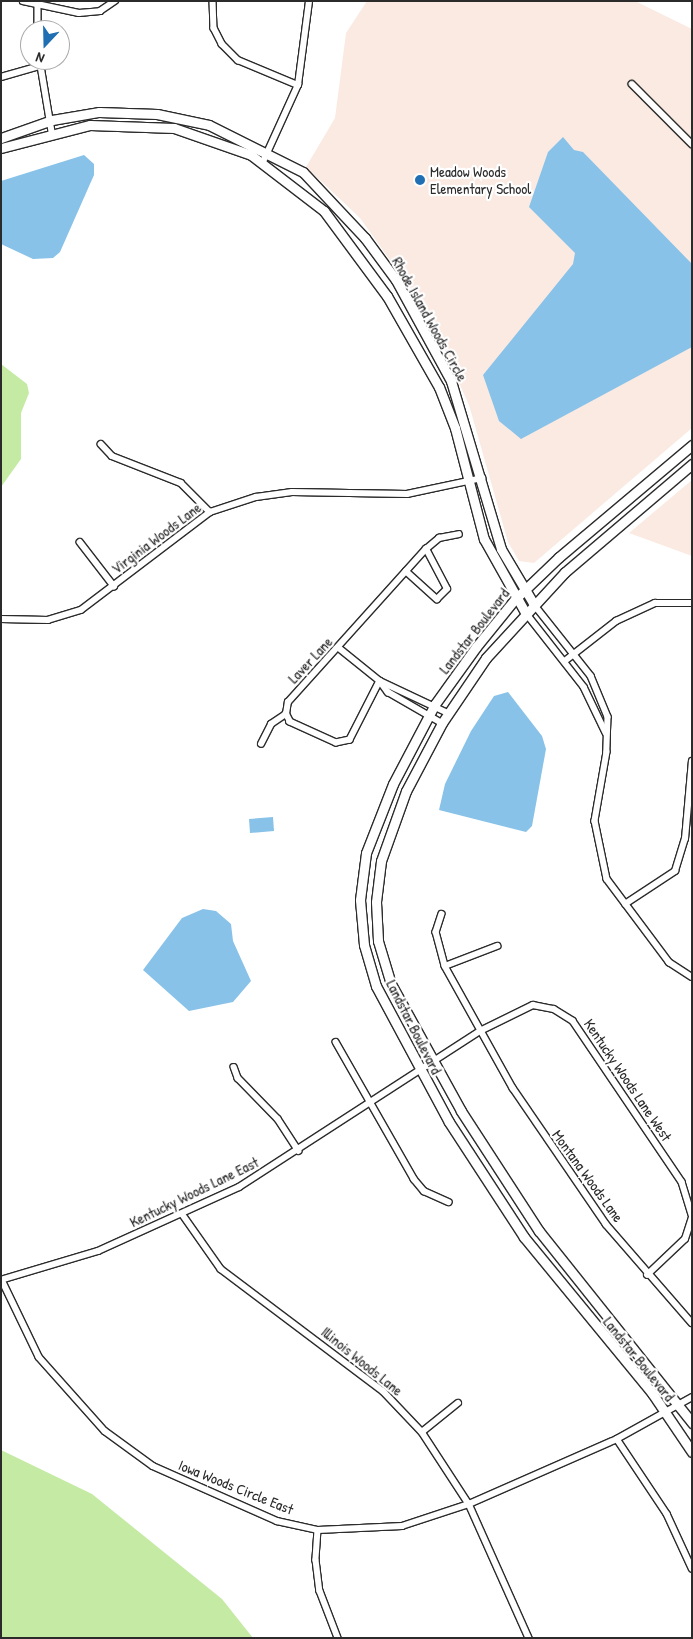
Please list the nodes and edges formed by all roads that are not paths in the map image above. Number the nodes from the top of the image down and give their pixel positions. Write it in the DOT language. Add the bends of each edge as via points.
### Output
graph roads {
  1 [pos="23,1"];
  2 [pos="115,1"];
  3 [pos="213,1"];
  4 [pos="309,1"];
  5 [pos="37,4"];
  6 [pos="38,20"];
  7 [pos="20,70"];
  8 [pos="41,70"];
  9 [pos="1,77"];
  10 [pos="632,84"];
  11 [pos="298,85"];
  12 [pos="52,120"];
  13 [pos="52,132"];
  14 [pos="1,138"];
  15 [pos="692,144"];
  16 [pos="1,148"];
  17 [pos="268,150"];
  18 [pos="251,155"];
  19 [pos="263,162"];
  20 [pos="101,444"];
  21 [pos="692,445"];
  22 [pos="692,464"];
  23 [pos="482,478"];
  24 [pos="469,481"];
  25 [pos="210,512"];
  26 [pos="459,534"];
  27 [pos="80,542"];
  28 [pos="426,549"];
  29 [pos="406,571"];
  30 [pos="114,586"];
  31 [pos="524,591"];
  32 [pos="516,599"];
  33 [pos="533,603"];
  34 [pos="692,603"];
  35 [pos="525,612"];
  36 [pos="1,618"];
  37 [pos="339,648"];
  38 [pos="573,655"];
  39 [pos="565,661"];
  40 [pos="380,681"];
  41 [pos="435,704"];
  42 [pos="448,713"];
  43 [pos="286,714"];
  44 [pos="429,716"];
  45 [pos="442,724"];
  46 [pos="608,738"];
  47 [pos="261,744"];
  48 [pos="692,761"];
  49 [pos="625,904"];
  50 [pos="442,914"];
  51 [pos="497,946"];
  52 [pos="445,966"];
  53 [pos="692,978"];
  54 [pos="480,1031"];
  55 [pos="336,1042"];
  56 [pos="432,1062"];
  57 [pos="234,1067"];
  58 [pos="420,1071"];
  59 [pos="373,1104"];
  60 [pos="299,1151"];
  61 [pos="449,1202"];
  62 [pos="183,1214"];
  63 [pos="692,1216"];
  64 [pos="647,1276"];
  65 [pos="2,1280"];
  66 [pos="692,1323"];
  67 [pos="692,1397"];
  68 [pos="458,1403"];
  69 [pos="679,1404"];
  70 [pos="665,1412"];
  71 [pos="692,1423"];
  72 [pos="422,1432"];
  73 [pos="616,1439"];
  74 [pos="692,1452"];
  75 [pos="469,1504"];
  76 [pos="318,1530"];
  77 [pos="692,1568"];
  78 [pos="338,1638"];
  79 [pos="529,1638"];
  1 -- 5 [label="street"];
  2 -- 5 [label="street" via="100,11 79,13"];
  3 -- 11 [label="street" via="214,28 222,44 238,60"];
  4 -- 11 [label="street"];
  5 -- 6 [label="street"];
  7 -- 9 [label="street"];
  8 -- 12 [label="street"];
  10 -- 15 [label="street"];
  11 -- 17 [label="street"];
  12 -- 13 [label="street"];
  12 -- 14 [label="street, Rhode Island Woods Circle"];
  12 -- 17 [label="street, Rhode Island Woods Circle" via="99,112 157,114 209,125"];
  13 -- 16 [label="street, Rhode Island Woods Circle"];
  13 -- 18 [label="street, Rhode Island Woods Circle" via="120,124 174,128"];
  17 -- 18 [label="street"];
  17 -- 19 [label="street"];
  17 -- 23 [label="street, Rhode Island Woods Circle" via="303,172 333,202 396,280 451,380"];
  18 -- 19 [label="street, Rhode Island Woods Circle"];
  19 -- 24 [label="street, Rhode Island Woods Circle" via="324,211 387,296 439,387"];
  20 -- 25 [label="street" via="112,456 181,483"];
  21 -- 31 [label="street, Landstar Boulevard"];
  22 -- 33 [label="street, Landstar Boulevard"];
  23 -- 24 [label="street, Virginia Woods Lane"];
  23 -- 31 [label="street, Rhode Island Woods Circle" via="501,549"];
  24 -- 25 [label="street, Virginia Woods Lane" via="408,494 292,492 256,497"];
  24 -- 32 [label="street, Rhode Island Woods Circle" via="484,539"];
  25 -- 30 [label="street, Virginia Woods Lane"];
  26 -- 28 [label="street, Laver Lane" via="439,538"];
  27 -- 30 [label="street"];
  28 -- 29 [label="street, Laver Lane"];
  28 -- 29 [label="street" via="447,589 437,599"];
  29 -- 37 [label="street, Laver Lane"];
  30 -- 36 [label="street, Virginia Woods Lane" via="81,610 48,620"];
  31 -- 32 [label="street, Landstar Boulevard"];
  31 -- 33 [label="street, Rhode Island Woods Circle"];
  32 -- 35 [label="street, Rhode Island Woods Circle"];
  32 -- 41 [label="street, Landstar Boulevard"];
  33 -- 35 [label="street, Landstar Boulevard"];
  33 -- 38 [label="street"];
  34 -- 38 [label="street" via="655,603 616,621"];
  35 -- 39 [label="street"];
  35 -- 42 [label="street, Landstar Boulevard"];
  37 -- 40 [label="street"];
  37 -- 43 [label="street, Laver Lane" via="288,702"];
  38 -- 39 [label="street"];
  38 -- 46 [label="street" via="602,697"];
  39 -- 46 [label="street" via="594,704"];
  40 -- 41 [label="street"];
  40 -- 43 [label="street" via="350,740 336,744 290,722"];
  40 -- 44 [label="street" via="388,692"];
  41 -- 42 [label="street"];
  41 -- 44 [label="street, Landstar Boulevard"];
  42 -- 45 [label="street, Landstar Boulevard"];
  43 -- 47 [label="street" via="271,724"];
  44 -- 45 [label="street"];
  44 -- 58 [label="street, Landstar Boulevard" via="376,822 360,900 364,946 376,986"];
  45 -- 56 [label="street, Landstar Boulevard" via="391,827 376,902 378,941 391,984"];
  46 -- 49 [label="street" via="595,821 599,857 607,879"];
  48 -- 49 [label="street" via="685,839 675,871"];
  49 -- 53 [label="street" via="669,962"];
  50 -- 52 [label="street, Montana Woods Lane" via="436,932"];
  51 -- 52 [label="street"];
  52 -- 54 [label="street, Montana Woods Lane"];
  54 -- 56 [label="street, Kentucky Woods Lane West"];
  54 -- 63 [label="street, Kentucky Woods Lane West" via="533,1005 554,1009 573,1021 682,1182"];
  54 -- 64 [label="street, Montana Woods Lane" via="570,1175"];
  55 -- 59 [label="street"];
  56 -- 58 [label="street, Kentucky Woods Lane East"];
  56 -- 69 [label="street, Landstar Boulevard" via="539,1231"];
  57 -- 60 [label="street" via="238,1078 278,1119"];
  58 -- 59 [label="street, Kentucky Woods Lane East"];
  58 -- 70 [label="street, Landstar Boulevard" via="524,1237"];
  59 -- 60 [label="street, Kentucky Woods Lane East"];
  59 -- 61 [label="street" via="414,1179 424,1191"];
  60 -- 62 [label="street, Kentucky Woods Lane East"];
  62 -- 65 [label="street, Kentucky Woods Lane East" via="98,1251"];
  62 -- 72 [label="street, Illinois Woods Lane" via="221,1269 383,1391"];
  63 -- 64 [label="street, Kentucky Woods Lane West" via="685,1239"];
  64 -- 66 [label="street, Montana Woods Lane"];
  65 -- 76 [label="street, Iowa Woods Circle East" via="39,1358 105,1431 153,1466 277,1521"];
  67 -- 69 [label="street, Iowa Woods Circle East"];
  68 -- 72 [label="street"];
  69 -- 70 [label="street, Iowa Woods Circle East"];
  69 -- 71 [label="street, Landstar Boulevard"];
  70 -- 73 [label="street, Iowa Woods Circle East"];
  70 -- 74 [label="street, Landstar Boulevard"];
  72 -- 75 [label="street, Illinois Woods Lane"];
  73 -- 75 [label="street, Iowa Woods Circle East"];
  73 -- 77 [label="street" via="667,1514"];
  75 -- 76 [label="street, Iowa Woods Circle East" via="402,1526"];
  75 -- 79 [label="street, Illinois Woods Lane"];
  76 -- 78 [label="street" via="316,1560 320,1591"];
}
